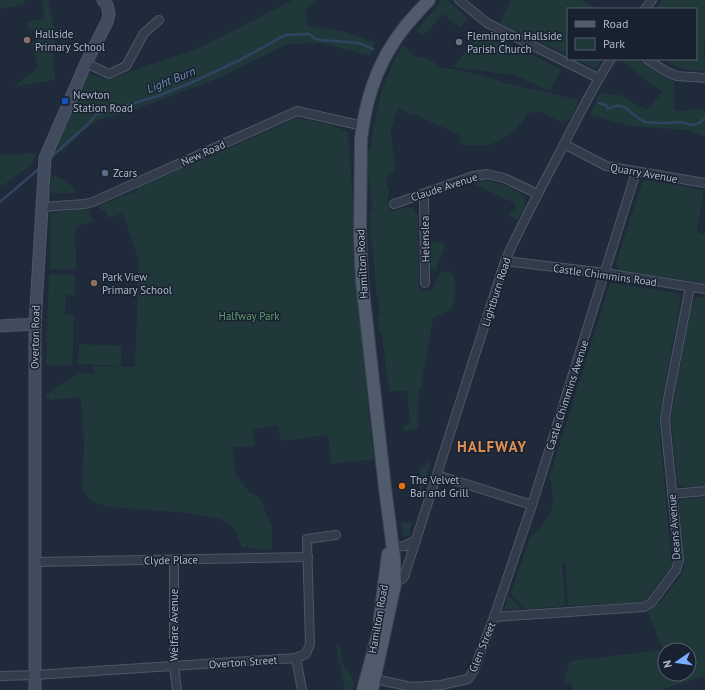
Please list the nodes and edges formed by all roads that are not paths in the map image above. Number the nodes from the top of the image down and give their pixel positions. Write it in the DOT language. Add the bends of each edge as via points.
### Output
graph roads {
  1 [pos="103,0"];
  2 [pos="429,0"];
  3 [pos="459,0"];
  4 [pos="652,0"];
  5 [pos="646,8"];
  6 [pos="159,20"];
  7 [pos="610,60"];
  8 [pos="649,60"];
  9 [pos="86,63"];
  10 [pos="598,78"];
  11 [pos="705,78"];
  12 [pos="363,126"];
  13 [pos="564,144"];
  14 [pos="636,172"];
  15 [pos="705,183"];
  16 [pos="424,194"];
  17 [pos="538,194"];
  18 [pos="394,204"];
  19 [pos="42,207"];
  20 [pos="505,261"];
  21 [pos="605,273"];
  22 [pos="425,283"];
  23 [pos="690,287"];
  24 [pos="705,289"];
  25 [pos="35,324"];
  26 [pos="0,326"];
  27 [pos="437,475"];
  28 [pos="705,491"];
  29 [pos="672,494"];
  30 [pos="532,506"];
  31 [pos="336,535"];
  32 [pos="416,540"];
  33 [pos="392,547"];
  34 [pos="308,557"];
  35 [pos="174,560"];
  36 [pos="35,562"];
  37 [pos="395,584"];
  38 [pos="494,617"];
  39 [pos="296,658"];
  40 [pos="174,666"];
  41 [pos="0,676"];
  42 [pos="35,676"];
  43 [pos="374,684"];
  44 [pos="35,690"];
  45 [pos="177,690"];
  46 [pos="302,690"];
  47 [pos="363,690"];
  1 -- 9 [label="street, Overton Road" via="107,4 108,22"];
  2 -- 12 [label="main road, Hamilton Road" via="394,40 384,58 372,84"];
  3 -- 10 [label="street" via="487,23"];
  4 -- 5 [label="street"];
  6 -- 9 [label="street" via="144,33 126,66 109,74"];
  7 -- 10 [label="street, Lightburn Road"];
  8 -- 11 [label="street" via="677,76"];
  9 -- 19 [label="street, Overton Road" via="44,158"];
  10 -- 13 [label="street, Lightburn Road"];
  12 -- 19 [label="street, New Road" via="297,111 93,202"];
  12 -- 33 [label="main road, Hamilton Road" via="360,237 362,282"];
  13 -- 14 [label="street, Quarry Avenue" via="606,166"];
  13 -- 17 [label="street, Lightburn Road"];
  14 -- 15 [label="street, Quarry Avenue"];
  14 -- 21 [label="street, Castle Chimmins Avenue"];
  16 -- 17 [label="street, Claude Avenue" via="473,176 487,174 504,178"];
  16 -- 18 [label="street, Claude Avenue"];
  16 -- 22 [label="street, Helenslea"];
  17 -- 20 [label="street, Lightburn Road"];
  19 -- 25 [label="street, Overton Road"];
  20 -- 21 [label="street, Castle Chimmins Road"];
  20 -- 27 [label="street, Lightburn Road"];
  21 -- 23 [label="street, Castle Chimmins Road"];
  21 -- 30 [label="street, Castle Chimmins Avenue"];
  23 -- 24 [label="street, Castle Chimmins Road"];
  23 -- 29 [label="street, Deans Avenue" via="665,421"];
  25 -- 26 [label="street"];
  25 -- 36 [label="street, Overton Road"];
  27 -- 30 [label="street"];
  27 -- 32 [label="street, Lightburn Road"];
  28 -- 29 [label="street"];
  29 -- 38 [label="street, Deans Avenue" via="678,560 676,570 651,603 637,608"];
  30 -- 38 [label="street, Castle Chimmins Avenue"];
  31 -- 34 [label="street" via="307,539"];
  32 -- 33 [label="street" via="405,546"];
  32 -- 37 [label="street, Lightburn Road" via="404,577"];
  33 -- 37 [label="main road, Hamilton Road"];
  33 -- 47 [label="main road, Hamilton Road" via="388,555 378,634"];
  34 -- 35 [label="street, Clyde Place"];
  34 -- 39 [label="street" via="310,644 306,654"];
  35 -- 36 [label="street, Clyde Place"];
  35 -- 40 [label="street, Welfare Avenue"];
  36 -- 42 [label="street, Overton Road"];
  37 -- 43 [label="main road, Hamilton Road"];
  38 -- 43 [label="street, Glen Street" via="474,670 468,679 441,685 411,687"];
  39 -- 40 [label="street, Overton Street"];
  39 -- 46 [label="street"];
  40 -- 42 [label="street, Overton Street"];
  40 -- 45 [label="street, Welfare Avenue"];
  41 -- 42 [label="street, Overton Street"];
  42 -- 44 [label="street, Overton Road"];
}
